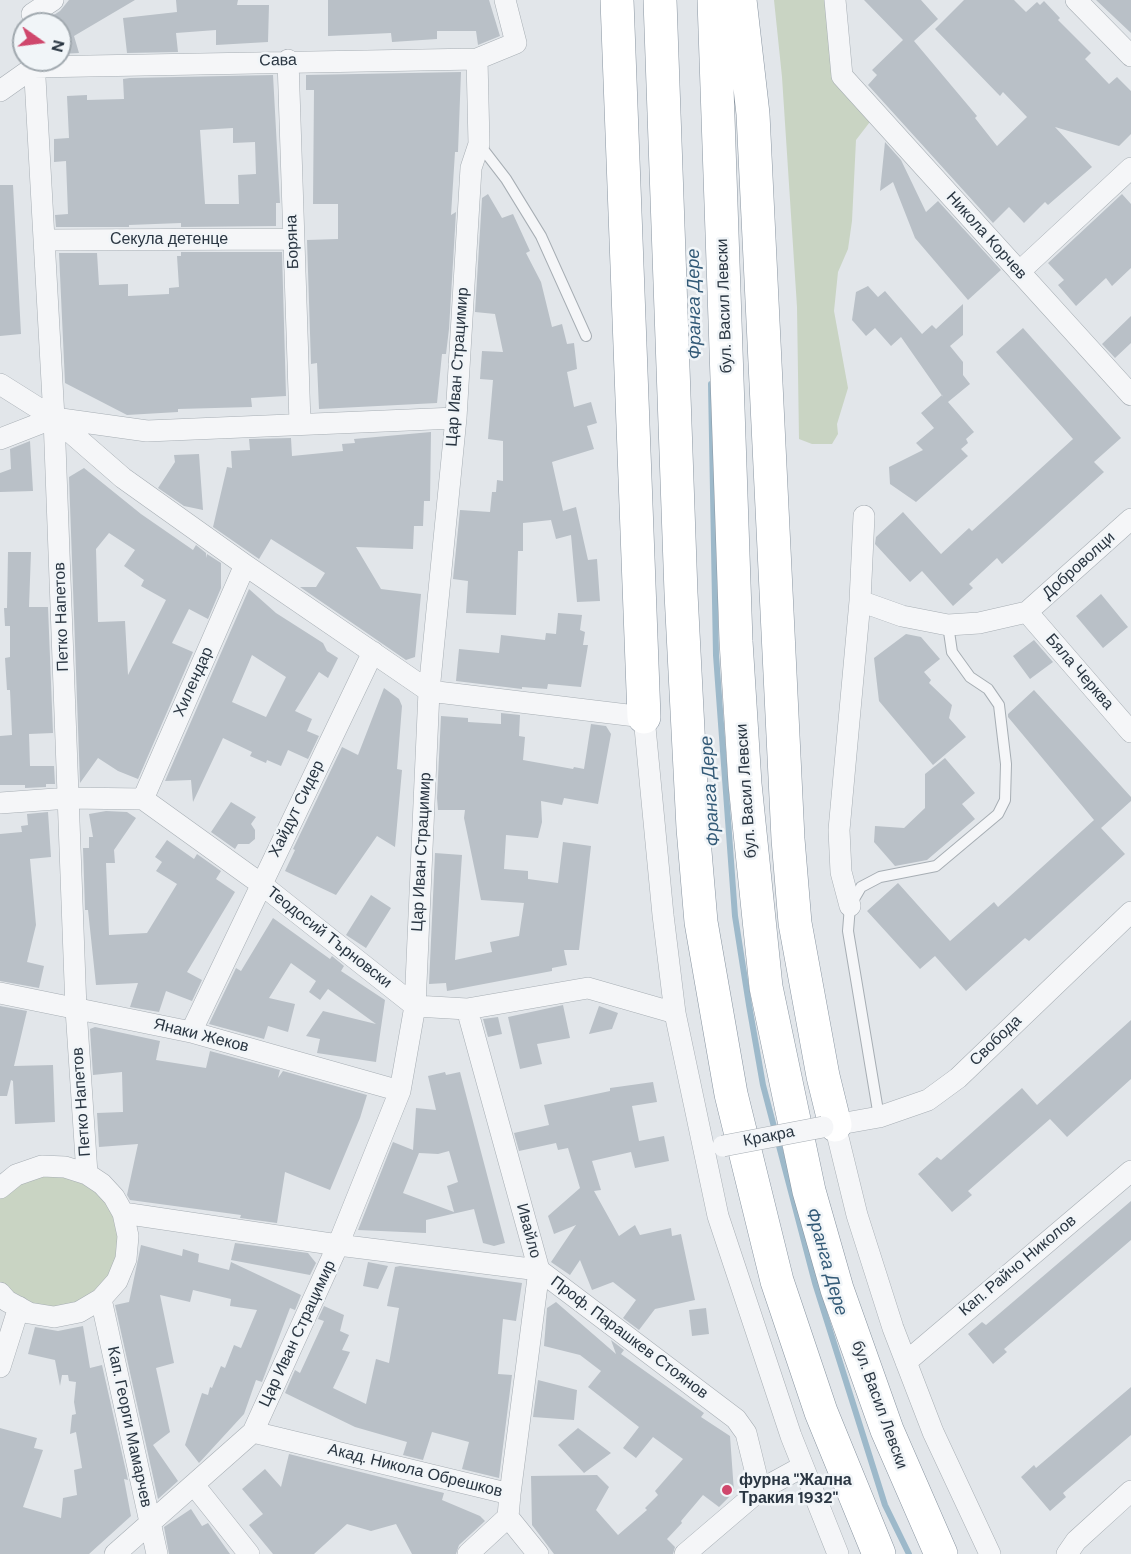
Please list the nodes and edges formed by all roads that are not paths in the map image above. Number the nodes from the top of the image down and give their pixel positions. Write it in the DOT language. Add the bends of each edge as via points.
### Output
graph roads {
  1 [pos="53,0"];
  2 [pos="504,0"];
  3 [pos="617,0"];
  4 [pos="660,0"];
  5 [pos="714,0"];
  6 [pos="740,0"];
  7 [pos="835,0"];
  8 [pos="1076,0"];
  9 [pos="34,12"];
  10 [pos="1131,56"];
  11 [pos="477,59"];
  12 [pos="288,60"];
  13 [pos="72,63"];
  14 [pos="23,72"];
  15 [pos="35,72"];
  16 [pos="0,91"];
  17 [pos="479,144"];
  18 [pos="1131,168"];
  19 [pos="293,239"];
  20 [pos="45,240"];
  21 [pos="1019,272"];
  22 [pos="586,336"];
  23 [pos="0,384"];
  24 [pos="1131,395"];
  25 [pos="54,418"];
  26 [pos="456,418"];
  27 [pos="300,423"];
  28 [pos="0,439"];
  29 [pos="864,516"];
  30 [pos="1131,519"];
  31 [pos="245,565"];
  32 [pos="860,600"];
  33 [pos="1027,612"];
  34 [pos="948,625"];
  35 [pos="373,652"];
  36 [pos="429,691"];
  37 [pos="644,717"];
  38 [pos="1131,732"];
  39 [pos="69,798"];
  40 [pos="143,799"];
  41 [pos="0,803"];
  42 [pos="261,884"];
  43 [pos="850,906"];
  44 [pos="1131,912"];
  45 [pos="0,993"];
  46 [pos="415,1006"];
  47 [pos="76,1009"];
  48 [pos="467,1009"];
  49 [pos="675,1013"];
  50 [pos="191,1032"];
  51 [pos="400,1091"];
  52 [pos="879,1118"];
  53 [pos="829,1126"];
  54 [pos="713,1148"];
  55 [pos="1131,1171"];
  56 [pos="87,1174"];
  57 [pos="0,1188"];
  58 [pos="123,1213"];
  59 [pos="339,1245"];
  60 [pos="539,1270"];
  61 [pos="0,1293"];
  62 [pos="101,1299"];
  63 [pos="19,1307"];
  64 [pos="906,1362"];
  65 [pos="0,1367"];
  66 [pos="253,1432"];
  67 [pos="802,1467"];
  68 [pos="194,1485"];
  69 [pos="760,1490"];
  70 [pos="1131,1491"];
  71 [pos="510,1494"];
  72 [pos="508,1517"];
  73 [pos="150,1522"];
  74 [pos="115,1554"];
  75 [pos="157,1554"];
  76 [pos="249,1554"];
  77 [pos="468,1554"];
  78 [pos="538,1554"];
  79 [pos="686,1554"];
  80 [pos="838,1554"];
  81 [pos="879,1554"];
  82 [pos="941,1554"];
  83 [pos="990,1554"];
  84 [pos="1067,1554"];
  1 -- 9 [label="street"];
  2 -- 11 [label="street, Сава" via="516,43"];
  3 -- 37 [label="highway"];
  4 -- 81 [label="highway" via="681,593 701,922 731,1094 777,1281 820,1412"];
  5 -- 82 [label="highway, бул. Васил Левски" via="736,640 748,820 766,987 809,1191 837,1289 895,1451"];
  6 -- 53 [label="highway" via="753,114 788,839 795,923"];
  7 -- 21 [label="street, Никола Корчев" via="842,76"];
  8 -- 10 [label="street"];
  11 -- 12 [label="street, Сава"];
  11 -- 17 [label="street, Цар Иван Страцимир"];
  12 -- 13 [label="street, Сава"];
  12 -- 19 [label="street, Боряна"];
  14 -- 16 [label="street"];
  15 -- 20 [label="street, Петко Напетов"];
  17 -- 22 [label="lane" via="541,236"];
  17 -- 26 [label="street, Цар Иван Страцимир" via="471,168"];
  18 -- 21 [label="street"];
  19 -- 20 [label="street, Секула детенце"];
  19 -- 27 [label="street, Боряна"];
  20 -- 25 [label="street, Петко Напетов"];
  21 -- 24 [label="street, Никола Корчев"];
  23 -- 25 [label="street"];
  25 -- 27 [label="street" via="147,431"];
  25 -- 28 [label="street"];
  25 -- 31 [label="street" via="123,478"];
  25 -- 39 [label="street, Петко Напетов"];
  26 -- 27 [label="street"];
  26 -- 36 [label="street, Цар Иван Страцимир"];
  29 -- 32 [label="street"];
  30 -- 33 [label="street, Доброволци"];
  31 -- 35 [label="street"];
  31 -- 40 [label="street, Хилендар"];
  32 -- 34 [label="street" via="902,616"];
  32 -- 43 [label="street" via="839,830 841,872"];
  33 -- 34 [label="street" via="979,623"];
  33 -- 38 [label="street, Бяла Черква"];
  34 -- 43 [label="lane" via="952,652 999,705 1006,764 1005,800 998,814 936,866 880,877 861,887"];
  35 -- 36 [label="street"];
  35 -- 42 [label="street, Хайдут Сидер"];
  36 -- 37 [label="street"];
  36 -- 46 [label="street, Цар Иван Страцимир"];
  37 -- 49 [label="street"];
  39 -- 40 [label="street"];
  39 -- 41 [label="street"];
  39 -- 47 [label="street, Петко Напетов"];
  40 -- 42 [label="street, Теодосий Търновски"];
  42 -- 46 [label="street, Теодосий Търновски"];
  42 -- 50 [label="street, Хайдут Сидер"];
  43 -- 52 [label="lane" via="848,931"];
  44 -- 52 [label="street, Свобода" via="958,1078 928,1100"];
  45 -- 47 [label="street, Янаки Жеков"];
  46 -- 48 [label="street"];
  46 -- 51 [label="street, Цар Иван Страцимир"];
  47 -- 50 [label="street, Янаки Жеков"];
  47 -- 56 [label="street, Петко Напетов"];
  48 -- 49 [label="street" via="588,987"];
  48 -- 60 [label="street, Ивайло"];
  49 -- 54 [label="street"];
  50 -- 51 [label="street, Янаки Жеков"];
  51 -- 59 [label="street, Цар Иван Страцимир"];
  52 -- 53 [label="street, Свобода"];
  53 -- 54 [label="street, Кракра, bridge"];
  53 -- 64 [label="street"];
  54 -- 67 [label="street" via="718,1215"];
  55 -- 64 [label="street, Кап. Райчо Николов"];
  56 -- 57 [label="street" via="65,1167 42,1166 16,1175"];
  56 -- 58 [label="street" via="114,1197"];
  58 -- 59 [label="street, Проф. Парашкев Стоянов"];
  58 -- 62 [label="street" via="128,1236 126,1259 117,1281"];
  59 -- 60 [label="street, Проф. Парашкев Стоянов"];
  59 -- 66 [label="street, Цар Иван Страцимир"];
  60 -- 69 [label="street, Проф. Парашкев Стоянов" via="736,1419 746,1433"];
  60 -- 71 [label="street, Ивайло"];
  61 -- 63 [label="street"];
  62 -- 63 [label="street" via="79,1312 54,1317 29,1313"];
  62 -- 73 [label="street, Кап. Георги Мамарчев"];
  63 -- 65 [label="street"];
  64 -- 83 [label="street" via="955,1482"];
  66 -- 68 [label="street, Цар Иван Страцимир"];
  66 -- 71 [label="street, Акад. Никола Обрешков"];
  67 -- 69 [label="street"];
  67 -- 80 [label="street"];
  68 -- 73 [label="street, Цар Иван Страцимир"];
  68 -- 76 [label="street"];
  69 -- 79 [label="street"];
  70 -- 84 [label="street"];
  71 -- 72 [label="street, Акад. Никола Обрешков"];
  72 -- 77 [label="street"];
  72 -- 78 [label="street, Акад. Никола Обрешков"];
  73 -- 74 [label="street, Цар Иван Страцимир"];
  73 -- 75 [label="street, Кап. Георги Мамарчев"];
}
